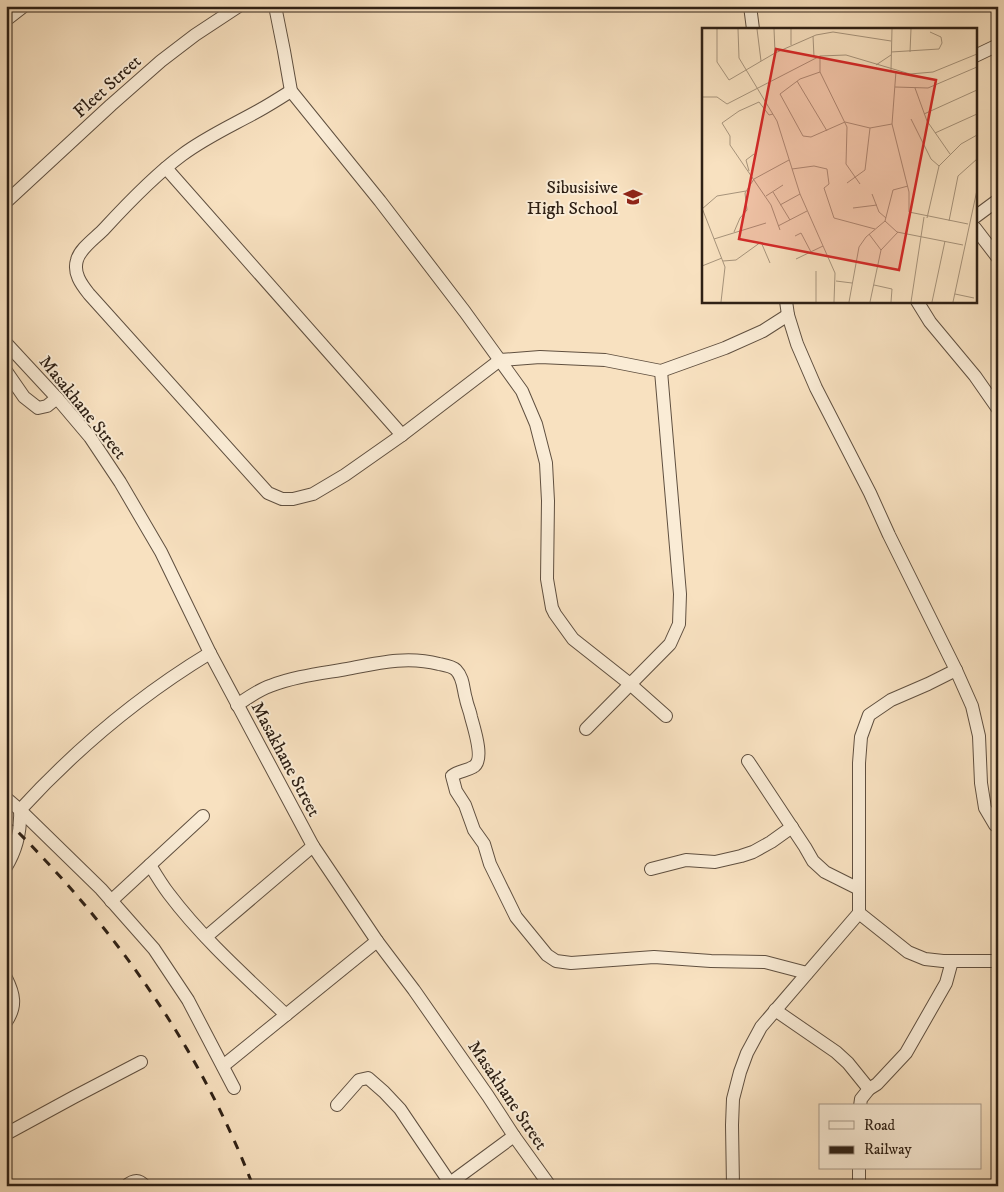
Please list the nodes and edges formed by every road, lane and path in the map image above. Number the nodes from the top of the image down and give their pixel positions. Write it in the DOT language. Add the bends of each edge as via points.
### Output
graph roads {
  1 [pos="24,6"];
  2 [pos="239,6"];
  3 [pos="275,6"];
  4 [pos="750,6"];
  5 [pos="6,20"];
  6 [pos="753,28"];
  7 [pos="998,45"];
  8 [pos="976,56"];
  9 [pos="291,91"];
  10 [pos="166,168"];
  11 [pos="998,200"];
  12 [pos="6,202"];
  13 [pos="976,216"];
  14 [pos="976,229"];
  15 [pos="998,258"];
  16 [pos="786,302"];
  17 [pos="918,302"];
  18 [pos="788,315"];
  19 [pos="6,343"];
  20 [pos="500,360"];
  21 [pos="6,371"];
  22 [pos="661,371"];
  23 [pos="57,398"];
  24 [pos="998,408"];
  25 [pos="402,436"];
  26 [pos="210,654"];
  27 [pos="956,670"];
  28 [pos="630,684"];
  29 [pos="237,705"];
  30 [pos="666,716"];
  31 [pos="586,729"];
  32 [pos="748,761"];
  33 [pos="6,798"];
  34 [pos="20,810"];
  35 [pos="203,816"];
  36 [pos="792,827"];
  37 [pos="998,827"];
  38 [pos="314,846"];
  39 [pos="150,865"];
  40 [pos="6,866"];
  41 [pos="651,869"];
  42 [pos="859,889"];
  43 [pos="111,901"];
  44 [pos="859,913"];
  45 [pos="206,936"];
  46 [pos="377,940"];
  47 [pos="952,961"];
  48 [pos="998,961"];
  49 [pos="807,973"];
  50 [pos="6,978"];
  51 [pos="776,1010"];
  52 [pos="286,1015"];
  53 [pos="6,1022"];
  54 [pos="141,1062"];
  55 [pos="223,1066"];
  56 [pos="234,1088"];
  57 [pos="868,1088"];
  58 [pos="860,1104"];
  59 [pos="336,1105"];
  60 [pos="6,1134"];
  61 [pos="514,1136"];
  62 [pos="859,1170"];
  63 [pos="448,1184"];
  64 [pos="126,1186"];
  65 [pos="145,1186"];
  66 [pos="550,1186"];
  67 [pos="732,1186"];
  68 [pos="859,1186"];
  1 -- 5 [label="street"];
  2 -- 12 [label="street, Fleet Street" via="161,61"];
  3 -- 9 [label="street"];
  4 -- 6 [label="street"];
  7 -- 8 [label="street"];
  9 -- 10 [label="street" via="199,143"];
  9 -- 20 [label="street" via="380,201"];
  10 -- 25 [label="street"];
  10 -- 25 [label="street" via="77,258 76,271 81,285 268,493 282,499 313,494"];
  11 -- 13 [label="street"];
  14 -- 15 [label="street"];
  16 -- 18 [label="street"];
  17 -- 24 [label="street"];
  18 -- 22 [label="street" via="725,348"];
  18 -- 27 [label="street" via="816,388"];
  19 -- 23 [label="street, Masakhane Street"];
  20 -- 22 [label="street" via="540,357 605,360"];
  20 -- 25 [label="street"];
  20 -- 28 [label="street" via="522,391 536,424 546,463 547,579 552,608 574,639"];
  21 -- 23 [label="street" via="24,397 38,408"];
  22 -- 28 [label="street" via="680,594 679,624 670,644"];
  23 -- 26 [label="street, Masakhane Street" via="90,438 144,522"];
  26 -- 29 [label="street, Masakhane Street"];
  26 -- 34 [label="street" via="134,704 52,775"];
  27 -- 37 [label="street" via="972,706 979,736 984,808"];
  27 -- 42 [label="street" via="891,700 869,715 861,737 859,763"];
  28 -- 30 [label="street"];
  28 -- 31 [label="street"];
  29 -- 38 [label="street, Masakhane Street"];
  29 -- 49 [label="street" via="268,686 365,665 416,660 448,666 456,670 462,679 478,755 475,766 452,776 456,791 516,917 547,955 556,961 571,963 654,957 766,962"];
  32 -- 36 [label="street"];
  33 -- 34 [label="street"];
  34 -- 40 [label="street" via="18,841"];
  34 -- 43 [label="street"];
  35 -- 39 [label="street"];
  36 -- 41 [label="street" via="741,856 715,862 686,860"];
  36 -- 42 [label="street" via="813,861 825,872"];
  38 -- 45 [label="street"];
  38 -- 46 [label="street, Masakhane Street"];
  39 -- 43 [label="street"];
  39 -- 45 [label="street" via="169,894"];
  42 -- 44 [label="street"];
  43 -- 55 [label="street" via="154,949 188,1000"];
  44 -- 47 [label="street" via="908,952 925,959"];
  44 -- 49 [label="street"];
  45 -- 52 [label="street"];
  46 -- 52 [label="street"];
  46 -- 61 [label="street, Masakhane Street" via="453,1044"];
  47 -- 48 [label="street"];
  47 -- 57 [label="street" via="946,983 906,1053 877,1084"];
  49 -- 51 [label="street"];
  50 -- 53 [label="street" via="14,1004"];
  51 -- 57 [label="street" via="836,1052"];
  51 -- 67 [label="street" via="761,1027 747,1054 733,1099"];
  52 -- 55 [label="street"];
  54 -- 60 [label="street"];
  55 -- 56 [label="street"];
  57 -- 58 [label="street"];
  59 -- 63 [label="street" via="359,1080 368,1078 400,1109"];
  61 -- 63 [label="street"];
  61 -- 66 [label="street, Masakhane Street"];
  62 -- 68 [label="street"];
  64 -- 65 [label="street" via="136,1180"];
}
